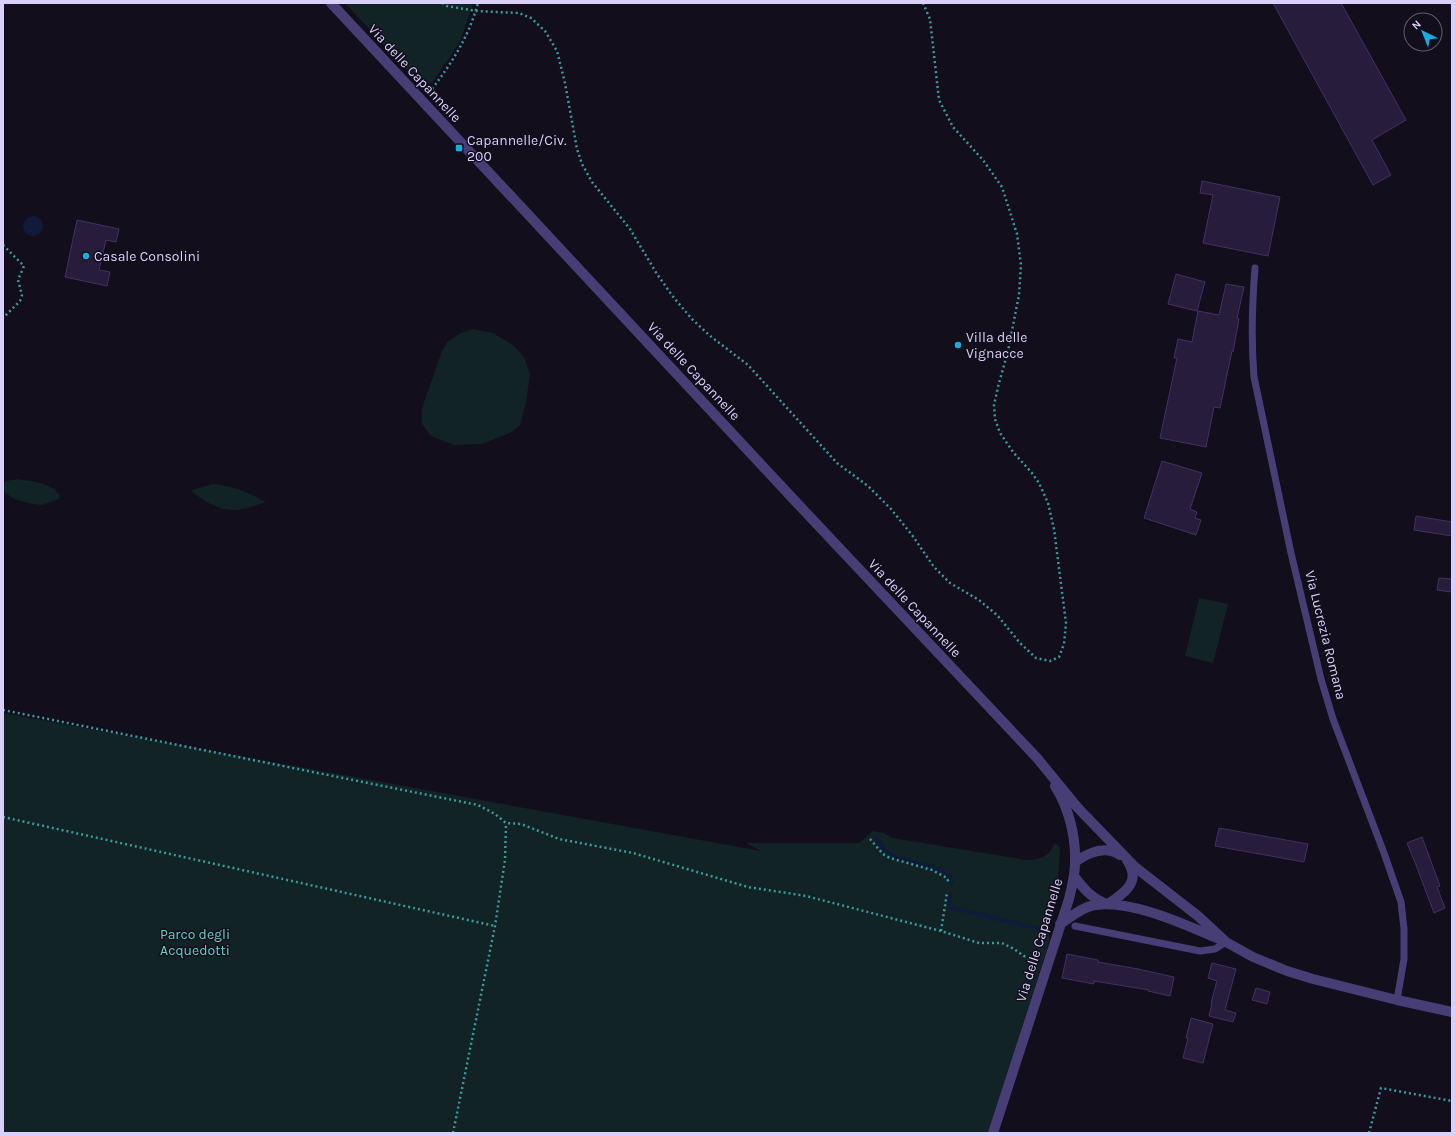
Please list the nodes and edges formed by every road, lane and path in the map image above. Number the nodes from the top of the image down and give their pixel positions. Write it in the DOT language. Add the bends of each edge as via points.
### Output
graph roads {
  1 [pos="331,3"];
  2 [pos="442,3"];
  3 [pos="478,3"];
  4 [pos="923,3"];
  5 [pos="476,11"];
  6 [pos="422,101"];
  7 [pos="3,245"];
  8 [pos="1255,268"];
  9 [pos="3,318"];
  10 [pos="3,710"];
  11 [pos="1037,758"];
  12 [pos="3,817"];
  13 [pos="506,823"];
  14 [pos="870,839"];
  15 [pos="1126,858"];
  16 [pos="1075,862"];
  17 [pos="1074,876"];
  18 [pos="949,883"];
  19 [pos="947,893"];
  20 [pos="1108,904"];
  21 [pos="1060,924"];
  22 [pos="495,926"];
  23 [pos="1075,926"];
  24 [pos="941,931"];
  25 [pos="1226,942"];
  26 [pos="1045,970"];
  27 [pos="1397,1000"];
  28 [pos="1452,1012"];
  29 [pos="1452,1101"];
  30 [pos="453,1133"];
  31 [pos="992,1133"];
  32 [pos="1369,1133"];
  1 -- 6 [label="street, Via delle Capannelle"];
  2 -- 5 [label="path"];
  3 -- 5 [label="path"];
  4 -- 5 [label="path" via="930,18 939,100 953,127 983,160 1002,187 1017,234 1020,295 994,405 995,420 1004,440 1039,483 1048,503 1054,529 1066,623 1064,644 1059,656 1050,661 1036,658 998,616 979,600 950,583 934,567 891,509 868,486 837,463 748,365 688,314 657,274 630,229 592,182 582,164 557,51 545,31 532,18 519,13"];
  5 -- 6 [label="path" via="464,41 451,63"];
  6 -- 11 [label="street, Via delle Capannelle"];
  7 -- 9 [label="path" via="24,266 18,280 22,295 20,301"];
  8 -- 27 [label="lane, Via Lucrezia Romana" via="1252,326 1254,377 1291,553 1328,705 1402,908 1404,959"];
  10 -- 13 [label="path" via="478,805"];
  11 -- 15 [label="street, Via delle Capannelle" via="1078,808"];
  11 -- 16 [label="street, Via delle Capannelle" via="1069,814"];
  12 -- 22 [label="path"];
  13 -- 22 [label="path" via="505,860"];
  13 -- 24 [label="path" via="521,824 560,839 633,853 748,887 806,896"];
  14 -- 18 [label="path" via="890,858 932,870 947,878"];
  15 -- 16 [label="street" via="1116,852 1101,850 1084,855"];
  15 -- 20 [label="street" via="1133,871 1131,883 1126,891"];
  15 -- 25 [label="street"];
  16 -- 17 [label="street, Via delle Capannelle"];
  17 -- 20 [label="street" via="1092,896"];
  17 -- 21 [label="street, Via delle Capannelle"];
  19 -- 24 [label="path"];
  20 -- 21 [label="street" via="1085,908"];
  20 -- 25 [label="street" via="1126,906 1170,918"];
  21 -- 26 [label="street, Via delle Capannelle"];
  22 -- 30 [label="path"];
  23 -- 25 [label="lane" via="1200,951 1214,949"];
  24 -- 26 [label="path" via="979,943 1002,943 1014,948"];
  25 -- 27 [label="street" via="1287,971"];
  26 -- 31 [label="street, Via delle Capannelle"];
  27 -- 28 [label="street"];
  29 -- 32 [label="path" via="1381,1088"];
}
